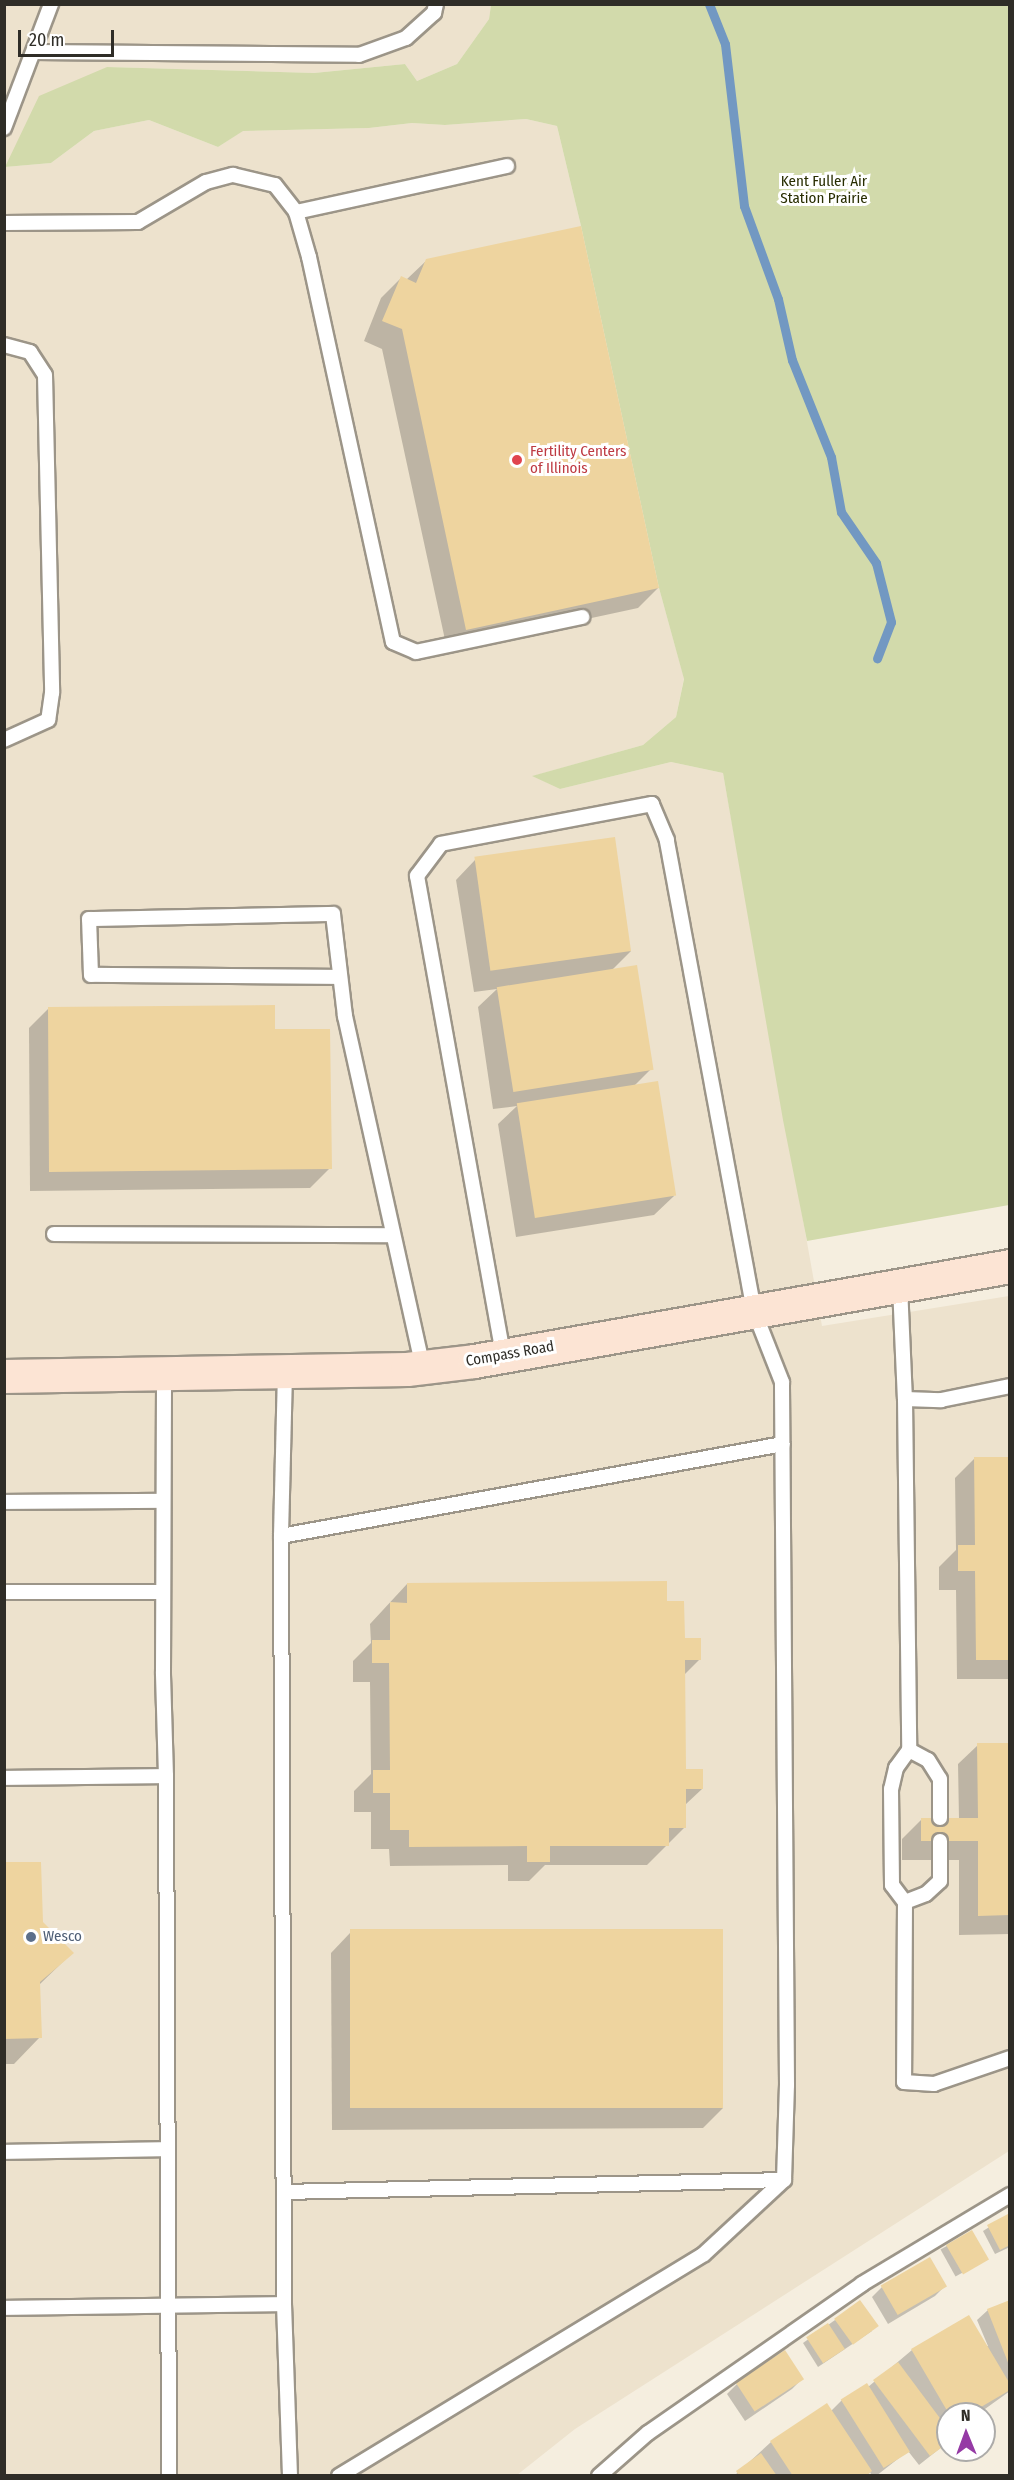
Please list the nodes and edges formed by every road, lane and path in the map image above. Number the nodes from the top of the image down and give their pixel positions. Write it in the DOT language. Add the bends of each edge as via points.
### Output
graph roads {
  1 [pos="51,4"];
  2 [pos="436,4"];
  3 [pos="35,51"];
  4 [pos="4,128"];
  5 [pos="507,166"];
  6 [pos="296,212"];
  7 [pos="4,223"];
  8 [pos="4,345"];
  9 [pos="582,617"];
  10 [pos="4,740"];
  11 [pos="340,977"];
  12 [pos="54,1234"];
  13 [pos="393,1234"];
  14 [pos="1010,1266"];
  15 [pos="900,1286"];
  16 [pos="754,1311"];
  17 [pos="503,1356"];
  18 [pos="423,1367"];
  19 [pos="285,1372"];
  20 [pos="164,1374"];
  21 [pos="4,1376"];
  22 [pos="1010,1386"];
  23 [pos="905,1399"];
  24 [pos="783,1444"];
  25 [pos="164,1501"];
  26 [pos="4,1502"];
  27 [pos="281,1536"];
  28 [pos="4,1592"];
  29 [pos="163,1592"];
  30 [pos="909,1750"];
  31 [pos="166,1776"];
  32 [pos="4,1778"];
  33 [pos="940,1818"];
  34 [pos="940,1841"];
  35 [pos="905,1902"];
  36 [pos="1010,2058"];
  37 [pos="168,2149"];
  38 [pos="4,2152"];
  39 [pos="784,2181"];
  40 [pos="284,2192"];
  41 [pos="1010,2195"];
  42 [pos="284,2304"];
  43 [pos="168,2307"];
  44 [pos="4,2308"];
  45 [pos="169,2475"];
  46 [pos="290,2475"];
  47 [pos="339,2475"];
  48 [pos="599,2475"];
  1 -- 3 [label="lane"];
  2 -- 3 [label="lane" via="434,13 406,38 359,55"];
  3 -- 4 [label="lane"];
  5 -- 6 [label="lane"];
  6 -- 7 [label="lane" via="274,185 233,175 206,182 138,222"];
  6 -- 9 [label="lane" via="393,642 416,652"];
  8 -- 10 [label="lane" via="30,352 45,375 52,693 48,720"];
  11 -- 11 [label="lane" via="333,914 89,919 91,975"];
  11 -- 13 [label="lane"];
  12 -- 13 [label="lane"];
  13 -- 18 [label="lane"];
  14 -- 15 [label="street, Compass Road"];
  15 -- 16 [label="street, Compass Road"];
  15 -- 23 [label="lane"];
  16 -- 17 [label="street, Compass Road"];
  16 -- 17 [label="lane" via="667,840 652,804 441,844 417,876"];
  16 -- 24 [label="lane" via="782,1382"];
  17 -- 18 [label="street, Compass Road"];
  18 -- 19 [label="street, Compass Road"];
  19 -- 20 [label="street, Compass Road"];
  19 -- 27 [label="lane"];
  20 -- 21 [label="street, Compass Road"];
  20 -- 25 [label="lane"];
  22 -- 23 [label="lane" via="941,1400"];
  23 -- 30 [label="lane"];
  24 -- 27 [label="lane"];
  24 -- 39 [label="lane" via="788,2085"];
  25 -- 26 [label="lane"];
  25 -- 29 [label="lane"];
  27 -- 40 [label="lane"];
  28 -- 29 [label="lane"];
  29 -- 31 [label="lane"];
  30 -- 33 [label="lane" via="928,1760 940,1779"];
  30 -- 35 [label="lane" via="896,1768 891,1789 892,1885"];
  31 -- 32 [label="lane"];
  31 -- 37 [label="lane"];
  34 -- 35 [label="lane" via="940,1881 926,1894"];
  35 -- 36 [label="lane" via="904,2082 934,2084"];
  37 -- 38 [label="lane"];
  37 -- 43 [label="lane"];
  39 -- 40 [label="lane"];
  39 -- 47 [label="lane" via="704,2254"];
  40 -- 42 [label="lane"];
  41 -- 48 [label="lane" via="862,2284 648,2433"];
  42 -- 43 [label="lane"];
  42 -- 46 [label="lane"];
  43 -- 44 [label="lane"];
  43 -- 45 [label="lane"];
}
